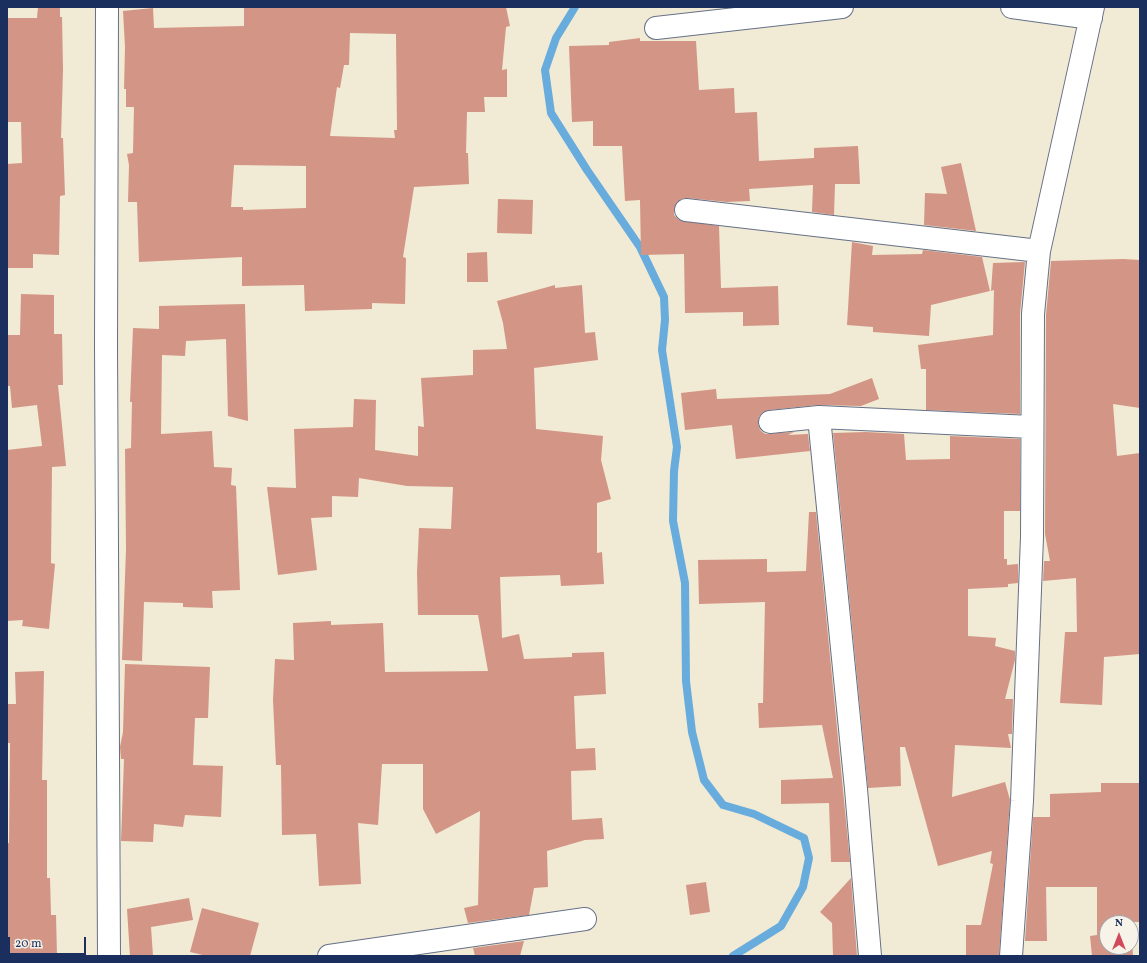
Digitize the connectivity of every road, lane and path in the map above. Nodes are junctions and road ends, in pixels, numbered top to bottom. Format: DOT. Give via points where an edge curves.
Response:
graph roads {
  1 [pos="107,7"];
  2 [pos="842,7"];
  3 [pos="1012,7"];
  4 [pos="787,11"];
  5 [pos="1092,12"];
  6 [pos="656,28"];
  7 [pos="686,210"];
  8 [pos="1039,251"];
  9 [pos="819,417"];
  10 [pos="770,422"];
  11 [pos="1031,427"];
  12 [pos="585,919"];
  13 [pos="109,956"];
  14 [pos="329,956"];
  15 [pos="870,956"];
  16 [pos="1011,956"];
  1 -- 13 [label="street"];
  2 -- 4 [label="street"];
  3 -- 5 [label="street"];
  4 -- 6 [label="street"];
  5 -- 8 [label="street"];
  7 -- 8 [label="street"];
  8 -- 11 [label="street" via="1033,314"];
  9 -- 10 [label="street"];
  9 -- 11 [label="street"];
  9 -- 15 [label="street"];
  11 -- 16 [label="street" via="1032,537 1022,801"];
  12 -- 14 [label="street"];
}
